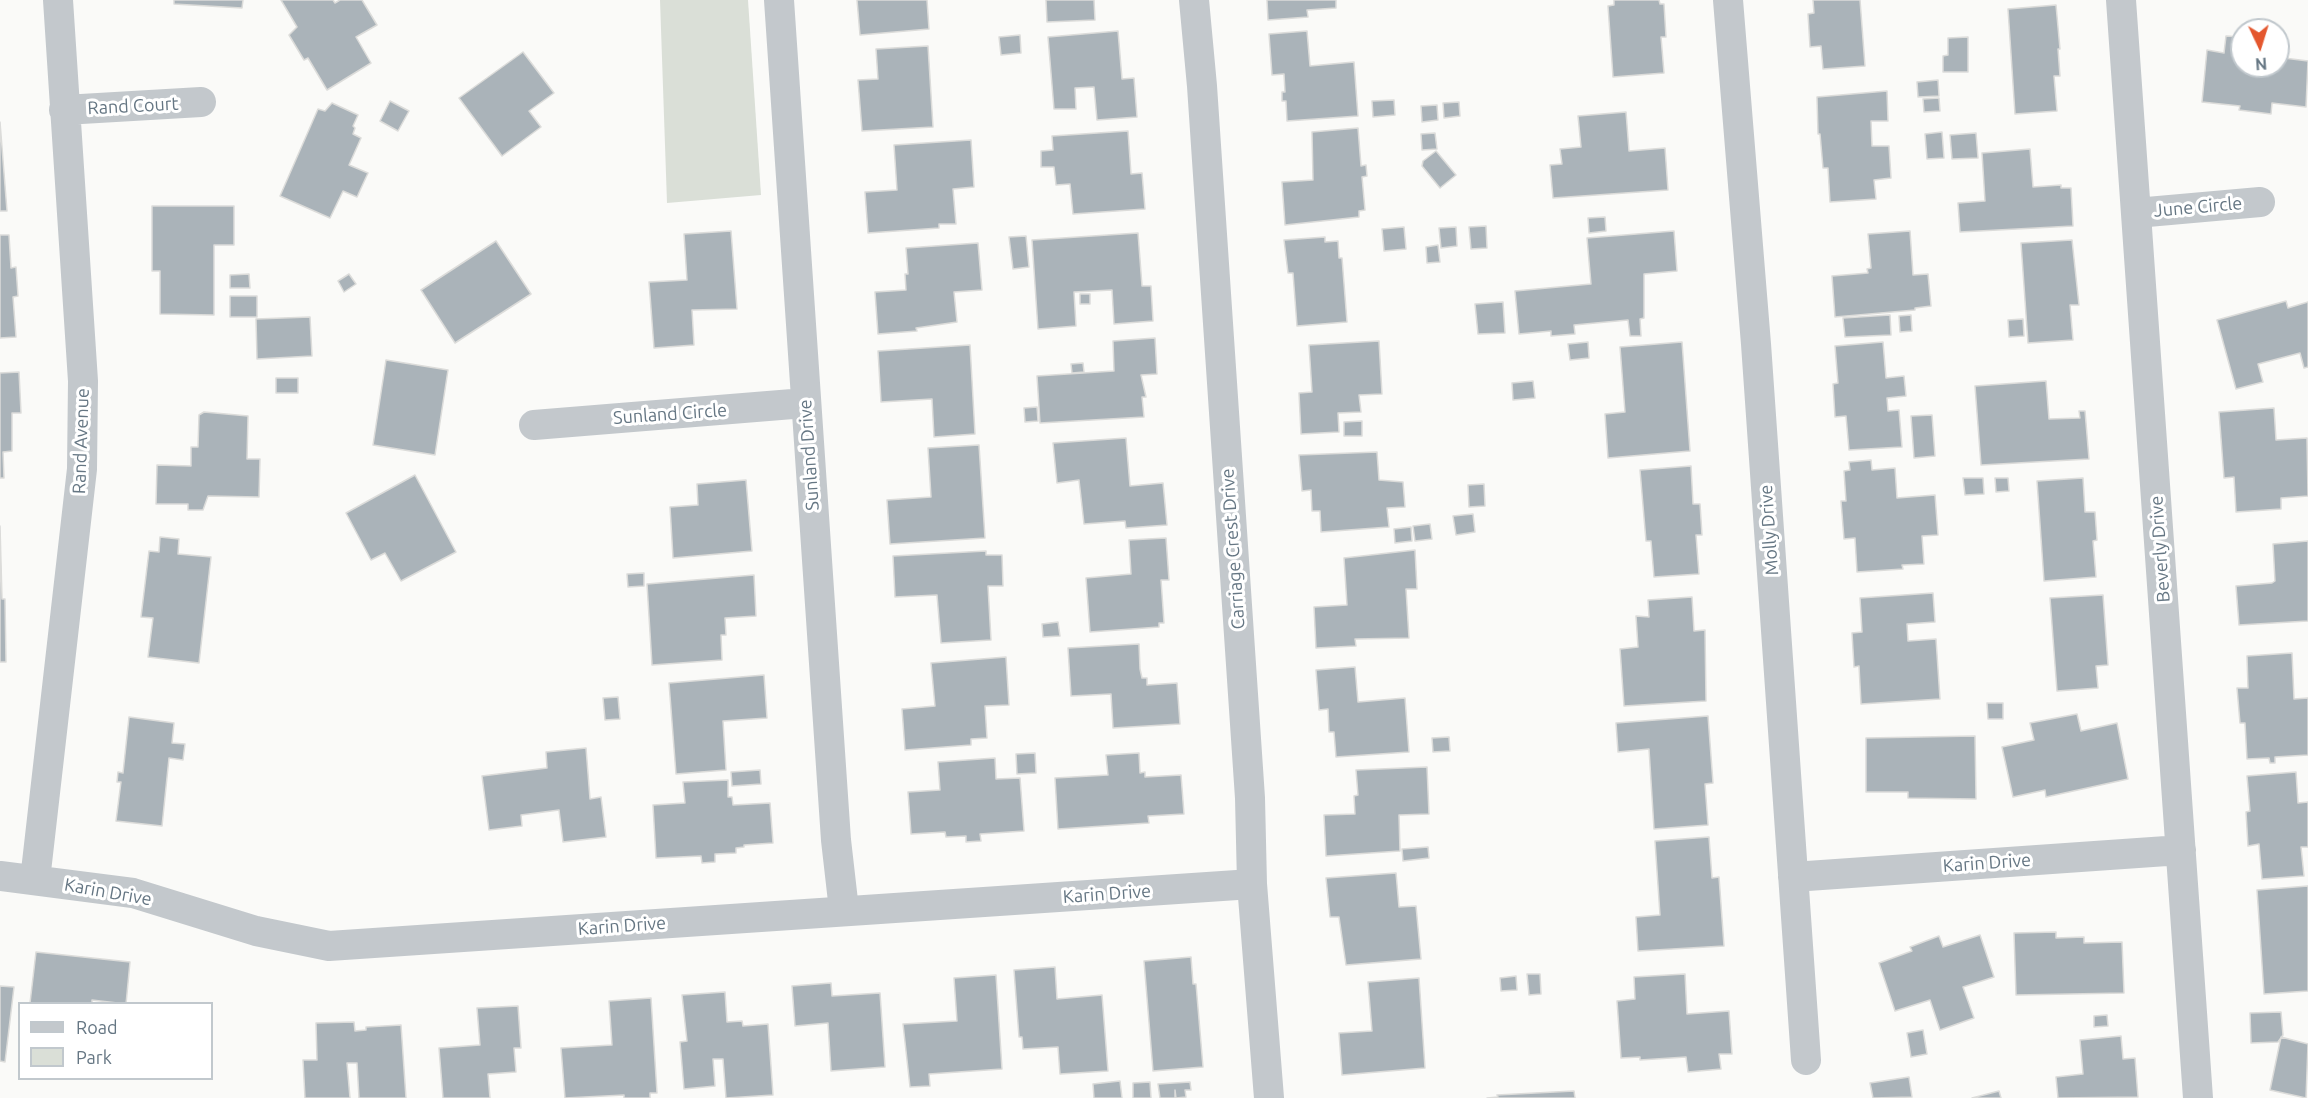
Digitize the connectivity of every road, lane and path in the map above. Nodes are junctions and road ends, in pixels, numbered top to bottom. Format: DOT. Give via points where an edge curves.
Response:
graph roads {
  1 [pos="58,0"];
  2 [pos="779,0"];
  3 [pos="1194,0"];
  4 [pos="1728,0"];
  5 [pos="2121,0"];
  6 [pos="201,102"];
  7 [pos="64,110"];
  8 [pos="2260,202"];
  9 [pos="2136,213"];
  10 [pos="805,403"];
  11 [pos="534,424"];
  12 [pos="2181,850"];
  13 [pos="0,876"];
  14 [pos="1793,877"];
  15 [pos="35,880"];
  16 [pos="1252,884"];
  17 [pos="844,910"];
  18 [pos="1806,1060"];
  19 [pos="1269,1098"];
  20 [pos="2198,1098"];
  1 -- 7 [label="street, Rand Avenue"];
  2 -- 10 [label="street, Sunland Drive"];
  3 -- 16 [label="street, Carriage Crest Drive" via="1250,798"];
  4 -- 14 [label="street, Molly Drive"];
  5 -- 9 [label="street, Beverly Drive"];
  6 -- 7 [label="street, Rand Court"];
  7 -- 15 [label="street, Rand Avenue" via="83,381 82,470"];
  8 -- 9 [label="street, June Circle"];
  9 -- 12 [label="street, Beverly Drive"];
  10 -- 11 [label="street, Sunland Circle"];
  10 -- 17 [label="street, Sunland Drive"];
  12 -- 14 [label="street, Karin Drive"];
  12 -- 20 [label="street, Beverly Drive"];
  13 -- 15 [label="street, Karin Drive"];
  14 -- 18 [label="street, Molly Drive"];
  15 -- 17 [label="street, Karin Drive" via="133,893 256,931 329,946"];
  16 -- 17 [label="street, Karin Drive"];
  16 -- 19 [label="street, Carriage Crest Drive"];
}
